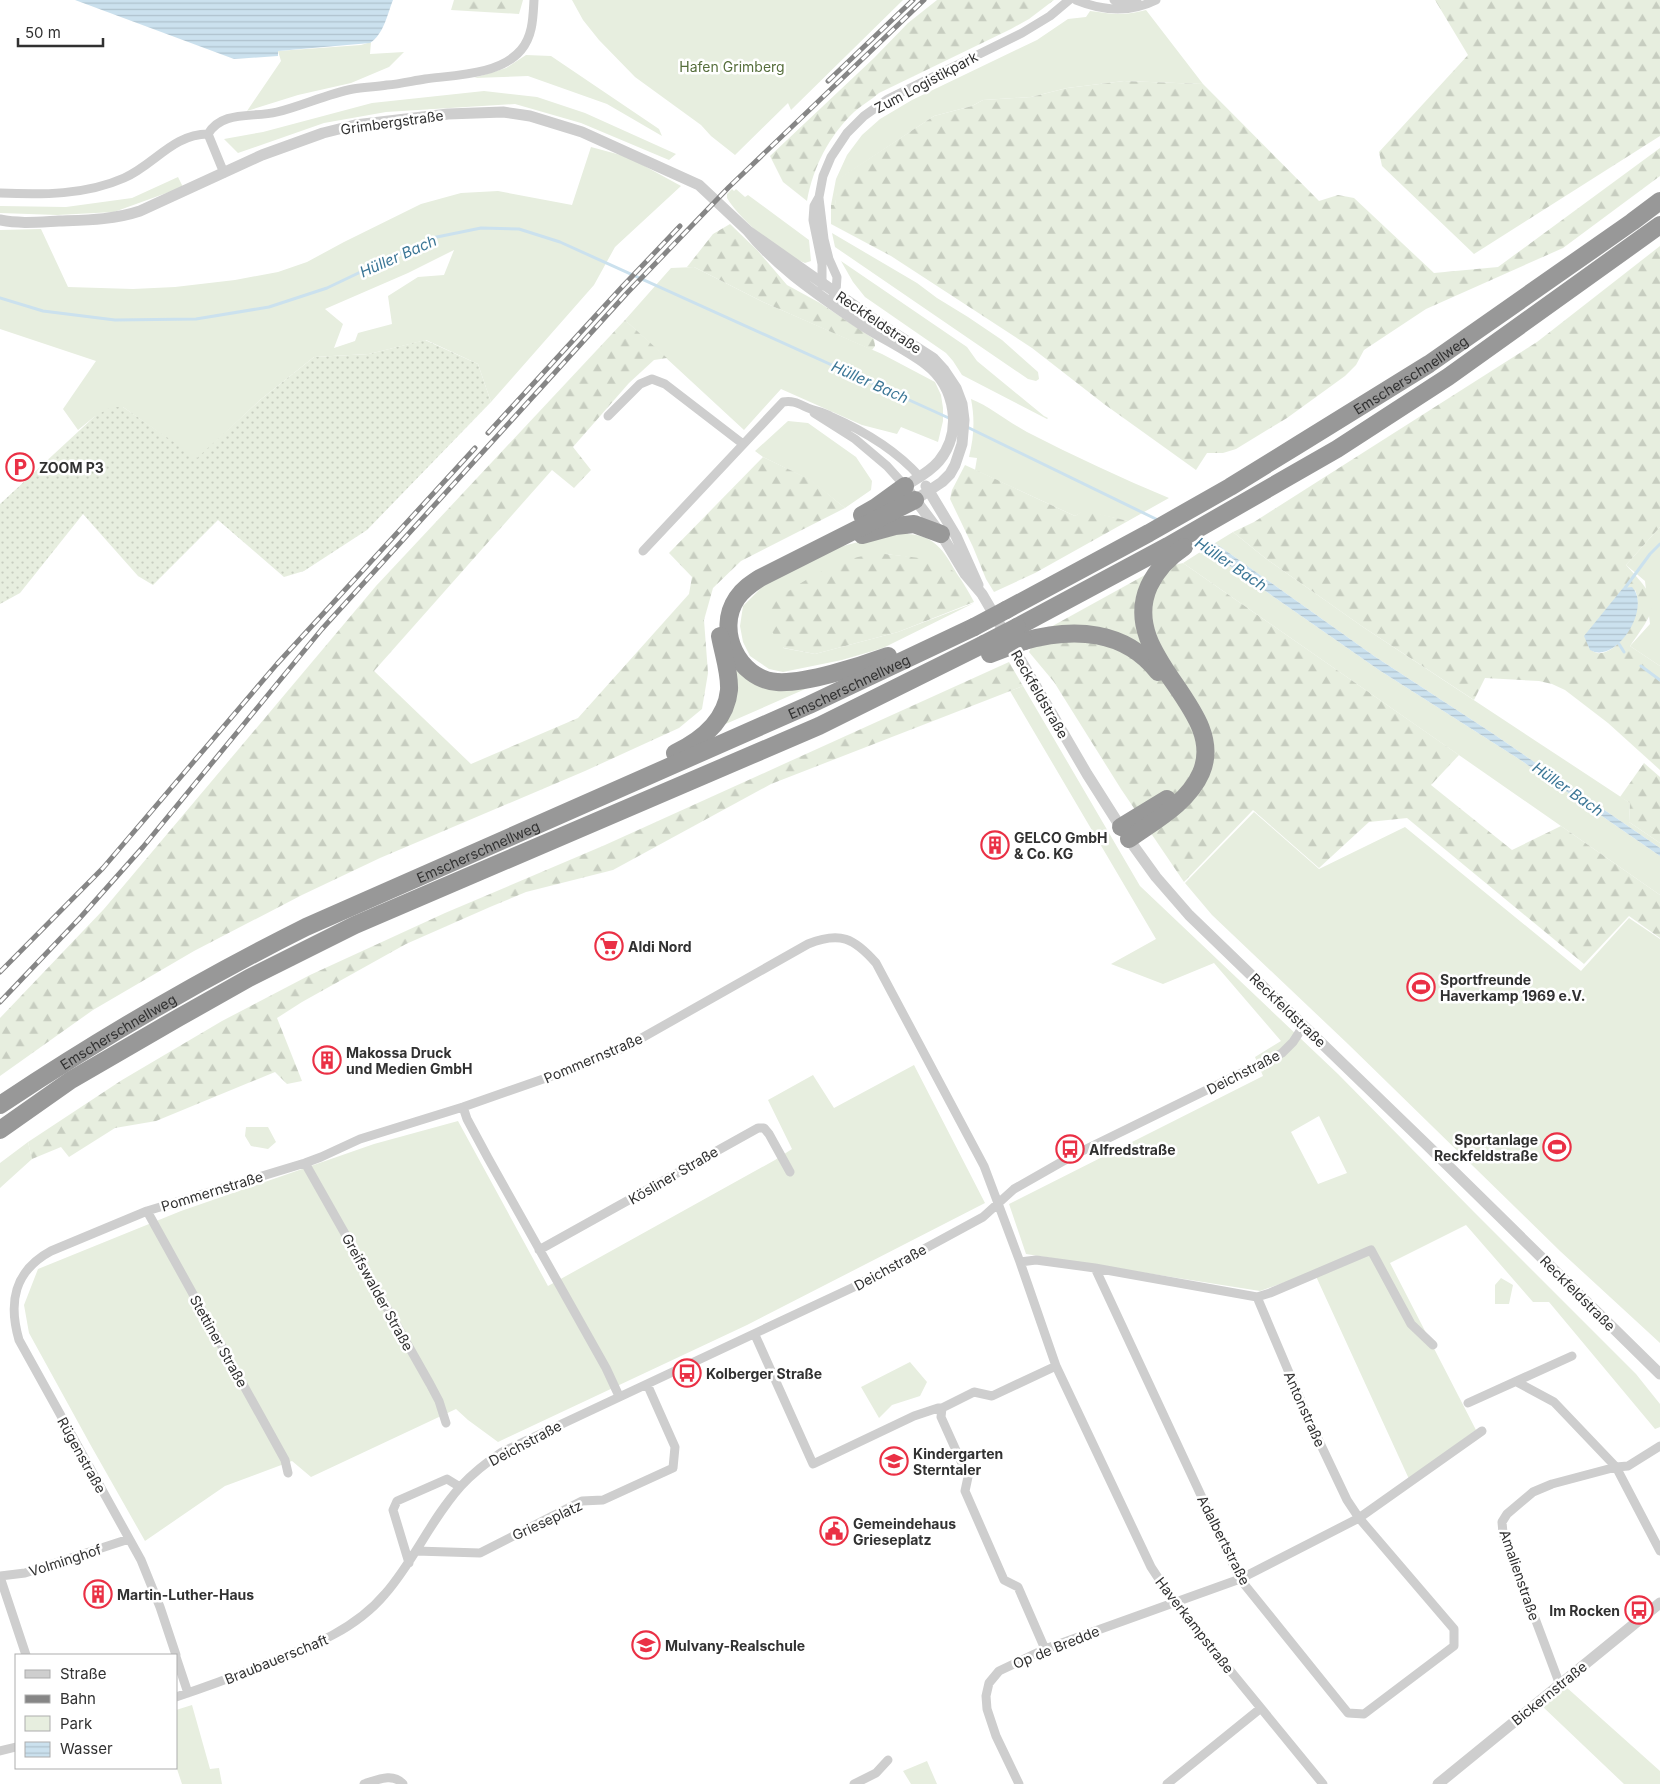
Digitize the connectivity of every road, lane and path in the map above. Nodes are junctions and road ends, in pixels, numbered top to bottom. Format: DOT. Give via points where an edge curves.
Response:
graph roads {
  1 [pos="534,0"];
  2 [pos="1069,0"];
  3 [pos="1076,0"];
  4 [pos="1114,0"];
  5 [pos="1137,0"];
  6 [pos="1156,0"];
  7 [pos="208,134"];
  8 [pos="224,173"];
  9 [pos="0,193"];
  10 [pos="819,197"];
  11 [pos="1660,201"];
  12 [pos="720,204"];
  13 [pos="0,220"];
  14 [pos="1660,225"];
  15 [pos="748,231"];
  16 [pos="822,283"];
  17 [pos="829,296"];
  18 [pos="808,408"];
  19 [pos="608,416"];
  20 [pos="743,444"];
  21 [pos="917,488"];
  22 [pos="941,534"];
  23 [pos="832,541"];
  24 [pos="1173,549"];
  25 [pos="643,551"];
  26 [pos="982,594"];
  27 [pos="974,627"];
  28 [pos="1021,634"];
  29 [pos="567,811"];
  30 [pos="1125,833"];
  31 [pos="1304,1025"];
  32 [pos="0,1105"];
  33 [pos="463,1107"];
  34 [pos="0,1130"];
  35 [pos="305,1163"];
  36 [pos="790,1172"];
  37 [pos="998,1202"];
  38 [pos="147,1211"];
  39 [pos="539,1250"];
  40 [pos="38,1257"];
  41 [pos="1020,1262"];
  42 [pos="1095,1268"];
  43 [pos="1256,1297"];
  44 [pos="755,1335"];
  45 [pos="1433,1345"];
  46 [pos="1572,1356"];
  47 [pos="1056,1366"];
  48 [pos="1660,1374"];
  49 [pos="1517,1382"];
  50 [pos="647,1384"];
  51 [pos="619,1396"];
  52 [pos="1468,1403"];
  53 [pos="942,1408"];
  54 [pos="446,1423"];
  55 [pos="1482,1431"];
  56 [pos="1660,1446"];
  57 [pos="1616,1467"];
  58 [pos="288,1473"];
  59 [pos="460,1487"];
  60 [pos="1360,1518"];
  61 [pos="129,1539"];
  62 [pos="416,1551"];
  63 [pos="1660,1551"];
  64 [pos="409,1563"];
  65 [pos="0,1576"];
  66 [pos="1240,1579"];
  67 [pos="1174,1602"];
  68 [pos="1660,1602"];
  69 [pos="1454,1629"];
  70 [pos="1045,1649"];
  71 [pos="26,1654"];
  72 [pos="175,1654"];
  73 [pos="178,1662"];
  74 [pos="1560,1685"];
  75 [pos="188,1693"];
  76 [pos="178,1696"];
  77 [pos="1261,1708"];
  78 [pos="15,1746"];
  79 [pos="0,1751"];
  80 [pos="888,1760"];
  81 [pos="364,1784"];
  82 [pos="403,1784"];
  83 [pos="854,1784"];
  84 [pos="1019,1784"];
  85 [pos="1167,1784"];
  86 [pos="1322,1784"];
  87 [pos="1438,1784"];
  1 -- 7 [label="street" via="532,29 522,50 499,65 459,76 354,89 276,112 229,117 218,122"];
  2 -- 10 [label="street, Zum Logistikpark" via="1022,33 904,91 864,116 847,133 831,157"];
  3 -- 6 [label="street" via="1107,9 1140,7"];
  4 -- 5 [label="street"];
  7 -- 8 [label="street"];
  7 -- 9 [label="street" via="196,134 178,141 126,177 99,188 34,195"];
  8 -- 12 [label="street, Grimbergstraße" via="291,144 355,125 448,114 503,112 530,116 582,132 699,185"];
  8 -- 13 [label="street, Grimbergstraße" via="140,212 124,216 98,220"];
  10 -- 16 [label="street, Zum Logistikpark" via="814,206 813,220 822,264"];
  10 -- 17 [label="street, Zum Logistikpark" via="824,240 837,277"];
  11 -- 27 [label="highway, Emscherschnellweg, bridge" via="1429,364 1230,487"];
  12 -- 15 [label="street, Reckfeldstraße"];
  14 -- 24 [label="highway, Emscherschnellweg" via="1448,377 1337,449 1218,517 1214,529"];
  15 -- 16 [label="street, Reckfeldstraße"];
  15 -- 17 [label="street, Reckfeldstraße" via="760,246 794,275"];
  16 -- 17 [label="street, Reckfeldstraße"];
  17 -- 21 [label="street, Reckfeldstraße" via="850,317 926,364 943,382 951,399 954,423 951,439"];
  17 -- 21 [label="street, Reckfeldstraße" via="933,358 952,380 962,404 964,420 956,465 942,482"];
  18 -- 20 [label="street, Reckfeldstraße" via="790,400 783,402"];
  18 -- 21 [label="street, Reckfeldstraße" via="855,438"];
  18 -- 21 [label="street, Reckfeldstraße" via="862,432 903,460"];
  19 -- 20 [label="street" via="640,384 652,379 665,384"];
  20 -- 25 [label="street, Reckfeldstraße"];
  21 -- 22 [label="street, Reckfeldstraße"];
  21 -- 23 [label="highway"];
  21 -- 26 [label="street, Reckfeldstraße" via="956,536"];
  21 -- 29 [label="highway" via="876,507 742,582 724,606 720,622 729,690 715,723 704,737 688,747 589,791"];
  22 -- 23 [label="highway" via="914,524"];
  22 -- 26 [label="street, Reckfeldstraße" via="965,574"];
  23 -- 27 [label="highway" via="760,578 736,599 728,626 730,638 736,657 758,676 776,682 803,680 868,664 941,635"];
  24 -- 28 [label="highway, Emscherschnellweg"];
  24 -- 30 [label="highway" via="1145,594 1143,622 1158,658 1197,719 1206,744 1205,757 1202,772 1183,798 1168,811"];
  26 -- 30 [label="street, Reckfeldstraße"];
  27 -- 29 [label="highway, Emscherschnellweg" via="809,705"];
  28 -- 30 [label="highway" via="1096,635 1115,639 1132,648 1158,672 1190,724 1198,754 1189,779"];
  28 -- 34 [label="highway, Emscherschnellweg, bridge" via="900,686 818,726 355,925 249,978 145,1037 71,1080"];
  29 -- 32 [label="highway, Emscherschnellweg" via="306,927 238,961 169,999"];
  30 -- 31 [label="street, Reckfeldstraße" via="1156,878 1190,915"];
  31 -- 37 [label="street, Deichstraße" via="1282,1053 1085,1149 1014,1189"];
  31 -- 48 [label="street, Reckfeldstraße"];
  33 -- 35 [label="street, Pommernstraße" via="360,1139"];
  33 -- 37 [label="street, Pommernstraße" via="582,1066 628,1046 819,939 850,939 876,963 984,1166"];
  33 -- 39 [label="street"];
  35 -- 38 [label="street, Pommernstraße"];
  35 -- 54 [label="street, Greifswalder Straße" via="430,1384"];
  36 -- 39 [label="street, Kösliner Straße" via="769,1134 764,1128 758,1128"];
  37 -- 41 [label="street, Haverkampstraße"];
  37 -- 44 [label="street, Deichstraße" via="983,1217 871,1278"];
  38 -- 40 [label="street, Pommernstraße"];
  38 -- 58 [label="street, Stettiner Straße" via="285,1460"];
  39 -- 51 [label="street"];
  40 -- 61 [label="street, Rügenstraße" via="28,1268 14,1295 15,1325 20,1340"];
  41 -- 42 [label="street" via="1036,1260"];
  41 -- 47 [label="street, Haverkampstraße"];
  42 -- 43 [label="street"];
  42 -- 66 [label="street, Adalbertstraße"];
  43 -- 45 [label="street" via="1371,1250 1411,1324"];
  43 -- 60 [label="street, Antonstraße" via="1310,1422 1347,1500"];
  44 -- 50 [label="street, Deichstraße"];
  44 -- 53 [label="street" via="813,1464 914,1416"];
  46 -- 49 [label="street"];
  47 -- 53 [label="street" via="992,1396 974,1392"];
  47 -- 67 [label="street, Haverkampstraße" via="1151,1567"];
  49 -- 52 [label="street"];
  49 -- 57 [label="street" via="1554,1402"];
  50 -- 51 [label="street, Deichstraße"];
  50 -- 62 [label="street, Grieseplatz" via="676,1447 674,1468 603,1500 582,1501 480,1553"];
  51 -- 59 [label="street, Deichstraße" via="502,1452 486,1462"];
  53 -- 70 [label="street" via="941,1417 968,1477 964,1491 1004,1580 1018,1587"];
  55 -- 60 [label="street"];
  56 -- 57 [label="street, Amalienstraße" via="1628,1466"];
  57 -- 63 [label="street"];
  57 -- 74 [label="street, Amalienstraße" via="1533,1492 1502,1522 1503,1533"];
  59 -- 62 [label="street, Deichstraße"];
  59 -- 64 [label="street" via="447,1479 397,1501 393,1510"];
  60 -- 66 [label="street"];
  60 -- 69 [label="street, Antonstraße"];
  61 -- 65 [label="street, Volminghof" via="25,1573"];
  61 -- 72 [label="street, Rügenstraße" via="151,1583"];
  62 -- 64 [label="street, Deichstraße"];
  64 -- 75 [label="street, Braubauerschaft" via="366,1614 336,1634"];
  65 -- 71 [label="street, Volminghof"];
  66 -- 67 [label="street"];
  66 -- 69 [label="street, Adalbertstraße" via="1348,1713 1364,1714 1454,1646"];
  67 -- 70 [label="street, Op de Bredde"];
  67 -- 77 [label="street, Haverkampstraße"];
  68 -- 74 [label="street, Bickernstraße"];
  70 -- 84 [label="street, Op de Bredde" via="999,1671 989,1683 986,1696 996,1736"];
  73 -- 75 [label="street, Rügenstraße"];
  74 -- 87 [label="street, Bickernstraße"];
  75 -- 76 [label="street, Braubauerschaft"];
  77 -- 85 [label="street"];
  77 -- 86 [label="street, Haverkampstraße"];
  78 -- 79 [label="street"];
  80 -- 83 [label="street" via="876,1773"];
  81 -- 82 [label="street" via="390,1777 399,1778"];
}
